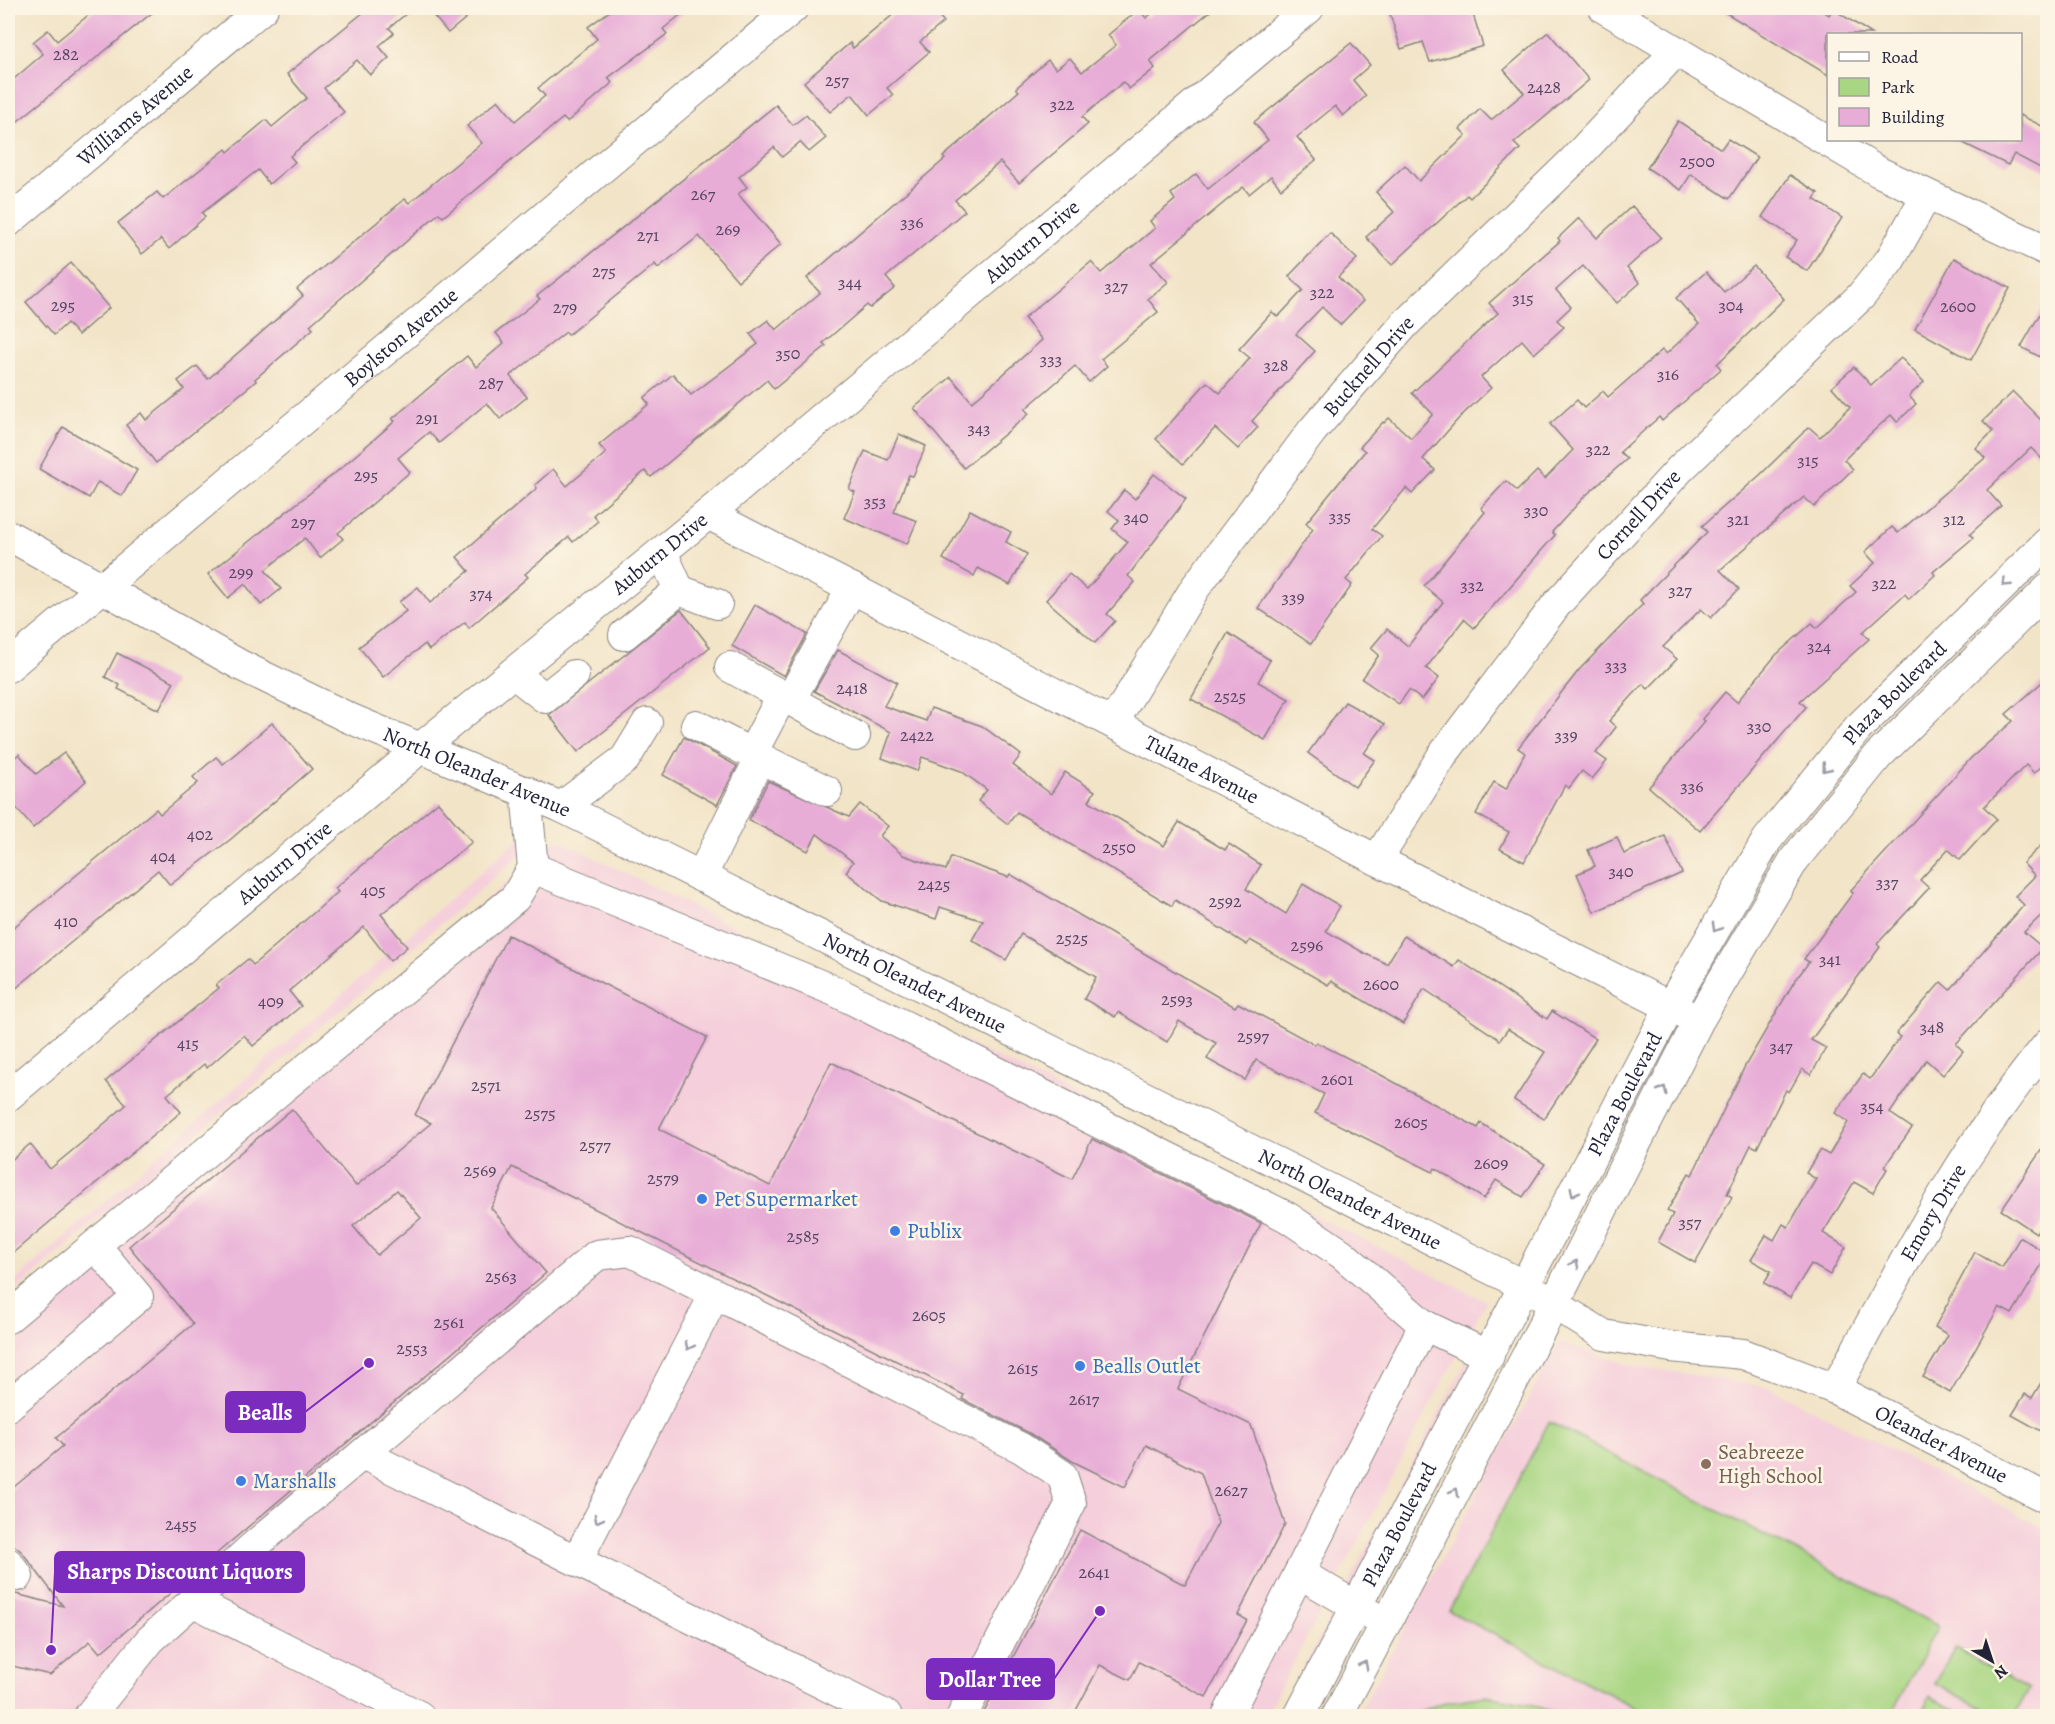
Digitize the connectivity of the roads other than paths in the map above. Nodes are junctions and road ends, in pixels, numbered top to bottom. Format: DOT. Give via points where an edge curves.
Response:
graph roads {
  1 [pos="263,8"];
  2 [pos="793,8"];
  3 [pos="1309,8"];
  4 [pos="1604,8"];
  5 [pos="1676,51"];
  6 [pos="1926,196"];
  7 [pos="8,222"];
  8 [pos="2048,251"];
  9 [pos="708,514"];
  10 [pos="8,535"];
  11 [pos="2048,542"];
  12 [pos="662,552"];
  13 [pos="103,587"];
  14 [pos="852,588"];
  15 [pos="2048,589"];
  16 [pos="679,590"];
  17 [pos="717,604"];
  18 [pos="624,635"];
  19 [pos="8,667"];
  20 [pos="729,667"];
  21 [pos="513,673"];
  22 [pos="573,675"];
  23 [pos="786,698"];
  24 [pos="647,723"];
  25 [pos="1113,723"];
  26 [pos="696,725"];
  27 [pos="855,736"];
  28 [pos="419,749"];
  29 [pos="756,755"];
  30 [pos="526,791"];
  31 [pos="827,791"];
  32 [pos="561,807"];
  33 [pos="1377,860"];
  34 [pos="533,868"];
  35 [pos="701,877"];
  36 [pos="1670,1007"];
  37 [pos="1699,1020"];
  38 [pos="2048,1044"];
  39 [pos="8,1096"];
  40 [pos="95,1245"];
  41 [pos="1526,1286"];
  42 [pos="716,1294"];
  43 [pos="1553,1306"];
  44 [pos="8,1318"];
  45 [pos="1424,1325"];
  46 [pos="1489,1356"];
  47 [pos="1835,1389"];
  48 [pos="8,1406"];
  49 [pos="363,1454"];
  50 [pos="2048,1499"];
  51 [pos="577,1560"];
  52 [pos="8,1563"];
  53 [pos="8,1571"];
  54 [pos="1299,1573"];
  55 [pos="192,1601"];
  56 [pos="1357,1607"];
  57 [pos="1386,1622"];
  58 [pos="89,1716"];
  59 [pos="419,1716"];
  60 [pos="887,1716"];
  61 [pos="962,1716"];
  62 [pos="1227,1716"];
  63 [pos="1299,1716"];
  64 [pos="1337,1716"];
  1 -- 7 [label="street, Williams Avenue"];
  2 -- 13 [label="street, Boylston Avenue"];
  3 -- 9 [label="street, Auburn Drive"];
  4 -- 5 [label="street"];
  5 -- 6 [label="street" via="1822,140"];
  5 -- 25 [label="street, Bucknell Drive" via="1572,162 1405,324 1312,431 1195,588"];
  6 -- 8 [label="street"];
  6 -- 33 [label="street, Cornell Drive" via="1890,260 1861,296 1680,469 1556,605 1444,753"];
  9 -- 12 [label="street, Auburn Drive"];
  9 -- 14 [label="street, Tulane Avenue"];
  10 -- 13 [label="street, North Oleander Avenue"];
  11 -- 36 [label="street, Plaza Boulevard, one-way" via="1844,745 1767,840"];
  12 -- 16 [label="street"];
  12 -- 21 [label="street, Auburn Drive"];
  13 -- 19 [label="street, Boylston Avenue"];
  13 -- 28 [label="street, North Oleander Avenue" via="242,666"];
  14 -- 23 [label="street"];
  14 -- 25 [label="street, Tulane Avenue"];
  15 -- 37 [label="street, Plaza Boulevard" via="1878,756 1794,860"];
  16 -- 17 [label="street"];
  16 -- 18 [label="street"];
  20 -- 23 [label="street"];
  21 -- 22 [label="street" via="545,698"];
  21 -- 28 [label="street, Auburn Drive"];
  23 -- 27 [label="street"];
  23 -- 29 [label="street"];
  24 -- 32 [label="street" via="625,759"];
  25 -- 33 [label="street, Tulane Avenue"];
  26 -- 29 [label="street"];
  28 -- 30 [label="street, North Oleander Avenue"];
  28 -- 39 [label="street, Auburn Drive"];
  29 -- 31 [label="street"];
  29 -- 35 [label="street"];
  30 -- 32 [label="street, North Oleander Avenue"];
  30 -- 34 [label="street"];
  32 -- 35 [label="street, North Oleander Avenue"];
  33 -- 36 [label="street, Tulane Avenue"];
  34 -- 40 [label="street" via="516,898"];
  34 -- 45 [label="street" via="835,991 1287,1217 1342,1254"];
  35 -- 41 [label="street, North Oleander Avenue"];
  36 -- 37 [label="street, Tulane Avenue"];
  36 -- 41 [label="street, Plaza Boulevard, one-way"];
  43 -- 37 [label="street, Plaza Boulevard, one-way"];
  38 -- 47 [label="street, Emory Drive" via="2007,1094 1935,1206"];
  40 -- 44 [label="street"];
  40 -- 48 [label="street" via="138,1297"];
  41 -- 43 [label="street, North Oleander Avenue"];
  41 -- 46 [label="street, Plaza Boulevard"];
  42 -- 49 [label="street" via="630,1251 597,1255"];
  42 -- 51 [label="street, one-way"];
  42 -- 61 [label="street" via="1021,1448 1062,1475 1071,1503"];
  43 -- 47 [label="street, North Oleander Avenue" via="1604,1335 1743,1354"];
  57 -- 43 [label="street, Plaza Boulevard, one-way"];
  45 -- 46 [label="street"];
  45 -- 54 [label="street"];
  46 -- 56 [label="street, Plaza Boulevard"];
  47 -- 50 [label="street, Oleander Avenue"];
  49 -- 51 [label="street"];
  49 -- 55 [label="street"];
  51 -- 60 [label="street"];
  52 -- 53 [label="street" via="18,1576"];
  54 -- 56 [label="street"];
  54 -- 62 [label="street"];
  55 -- 58 [label="street" via="150,1640"];
  55 -- 59 [label="street"];
  56 -- 57 [label="street"];
  56 -- 63 [label="street, Plaza Boulevard"];
  64 -- 57 [label="street, Plaza Boulevard, one-way"];
}
